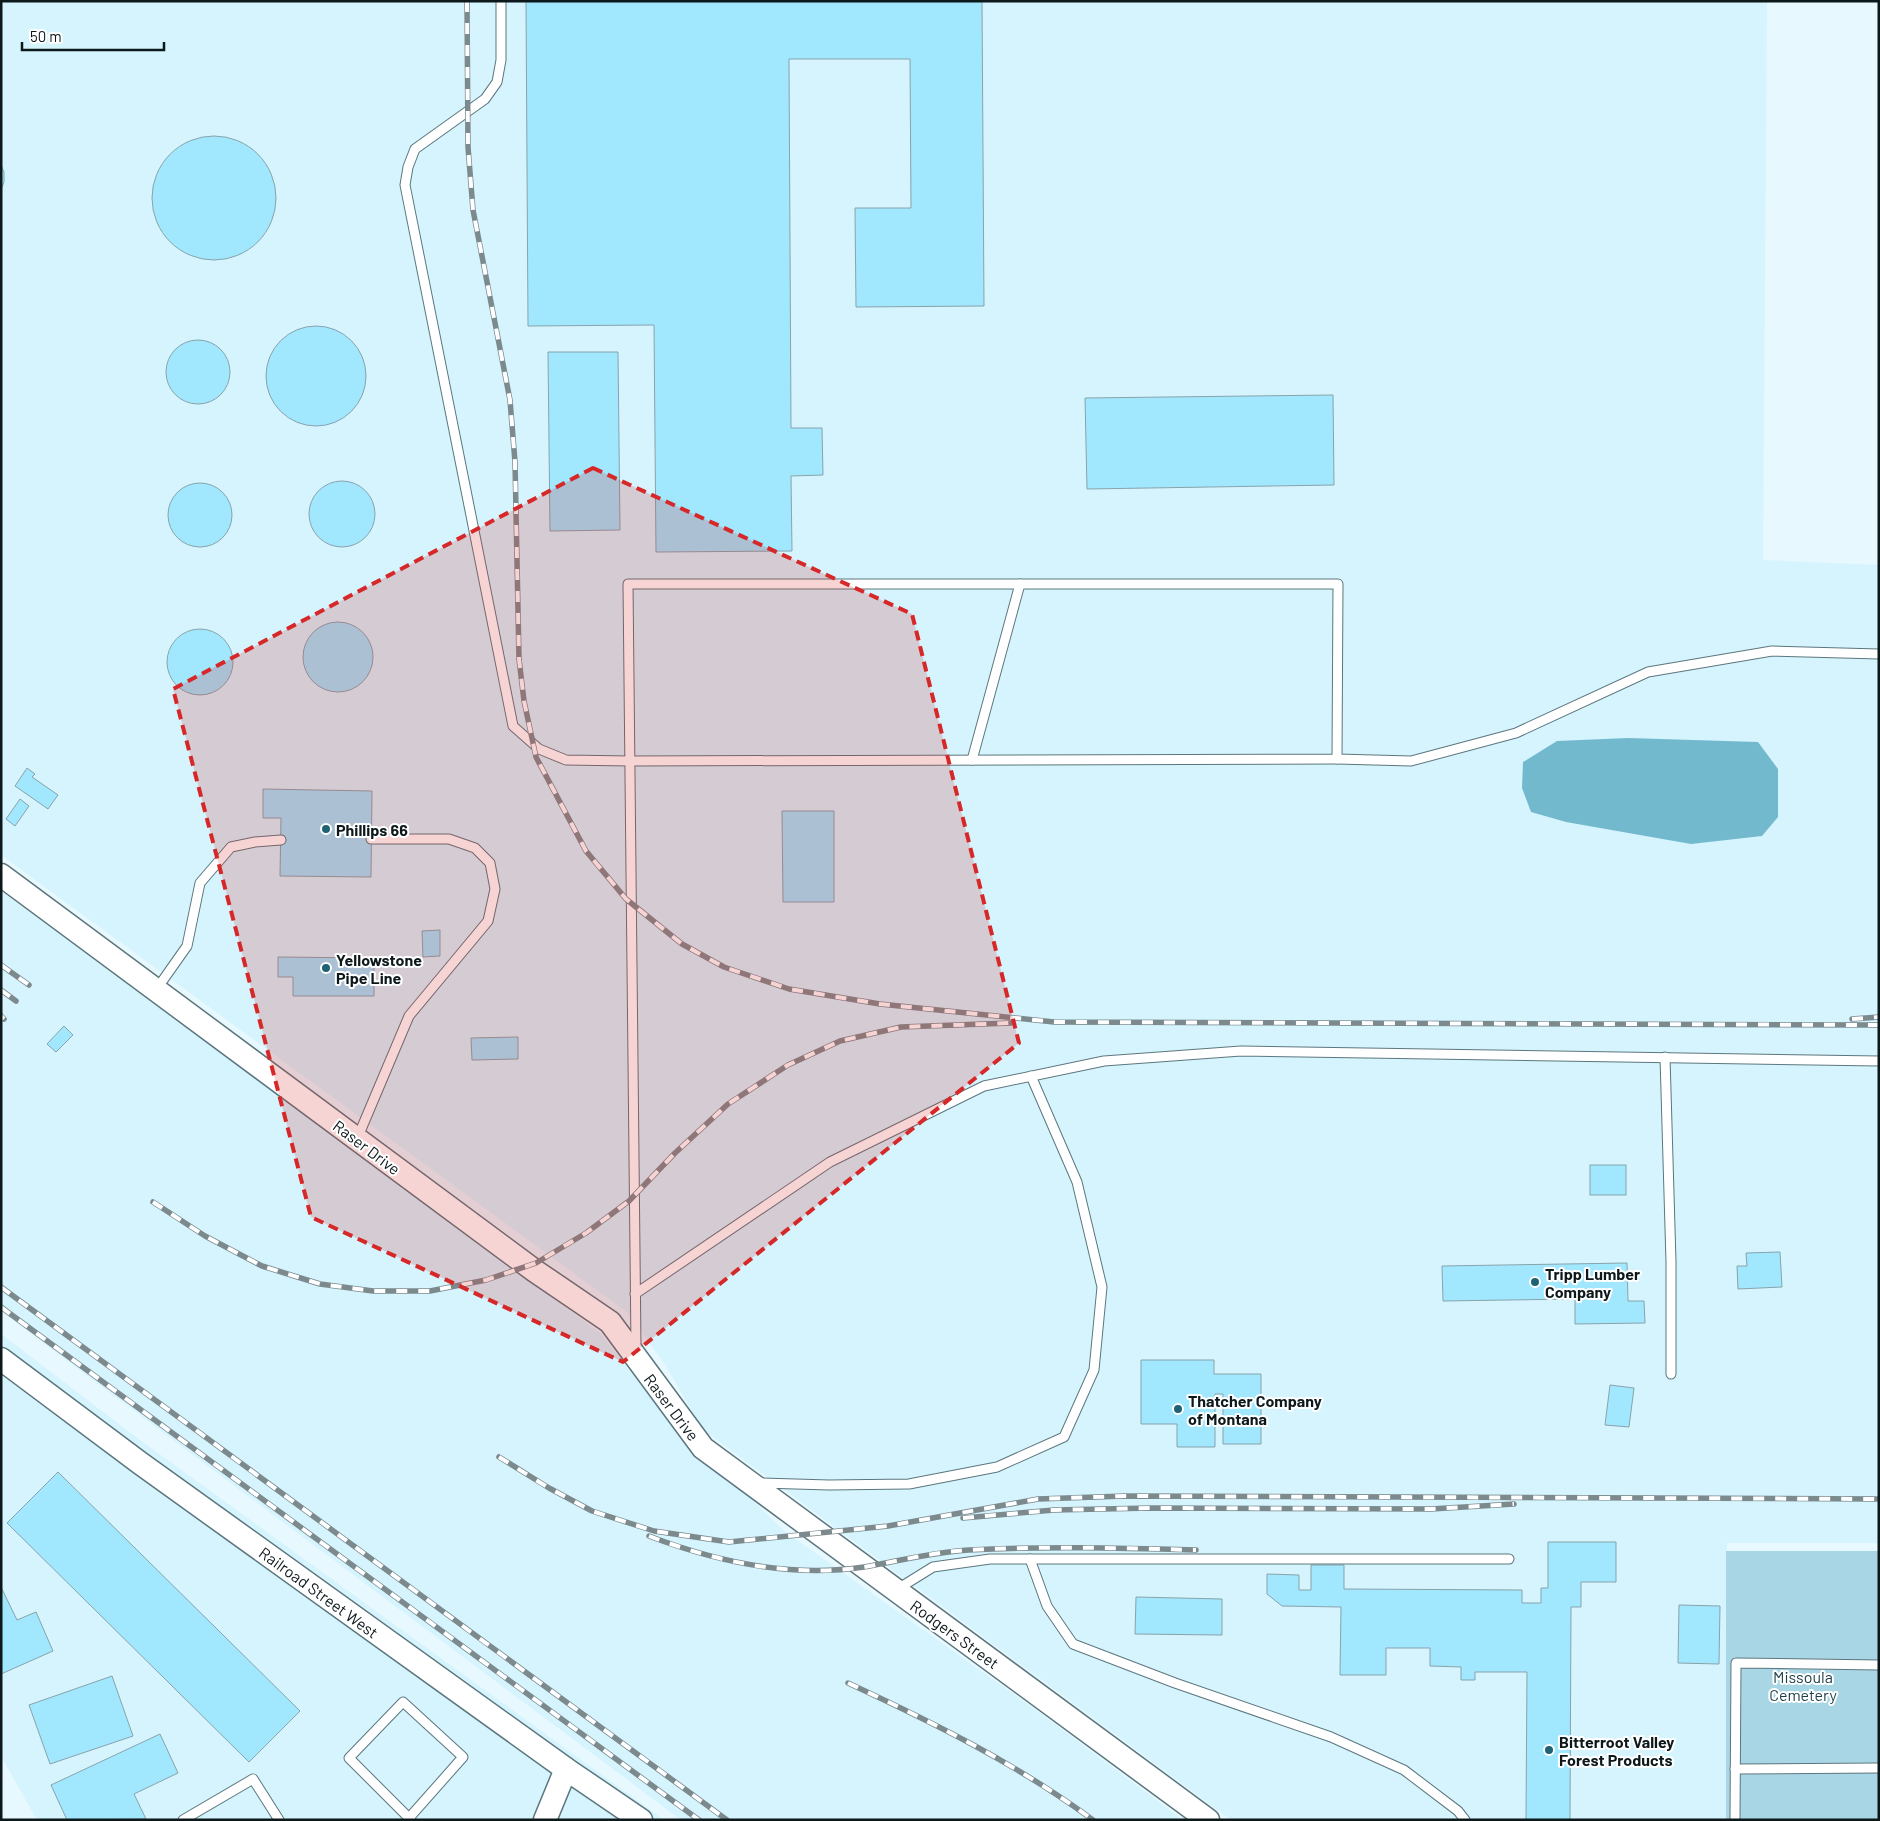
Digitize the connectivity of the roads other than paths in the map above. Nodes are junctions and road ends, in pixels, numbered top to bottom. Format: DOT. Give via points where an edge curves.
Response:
graph roads {
  1 [pos="501,1"];
  2 [pos="1020,584"];
  3 [pos="1879,654"];
  4 [pos="1337,759"];
  5 [pos="972,760"];
  6 [pos="630,761"];
  7 [pos="372,839"];
  8 [pos="281,840"];
  9 [pos="1,874"];
  10 [pos="156,990"];
  11 [pos="1665,1057"];
  12 [pos="1879,1061"];
  13 [pos="1031,1076"];
  14 [pos="357,1139"];
  15 [pos="635,1294"];
  16 [pos="636,1358"];
  17 [pos="1,1359"];
  18 [pos="1672,1374"];
  19 [pos="703,1448"];
  20 [pos="750,1483"];
  21 [pos="1030,1559"];
  22 [pos="1509,1559"];
  23 [pos="896,1590"];
  24 [pos="1879,1666"];
  25 [pos="566,1768"];
  26 [pos="1879,1768"];
  27 [pos="1735,1769"];
  28 [pos="410,1819"];
  29 [pos="183,1820"];
  30 [pos="279,1820"];
  31 [pos="545,1820"];
  32 [pos="641,1820"];
  33 [pos="1208,1820"];
  34 [pos="1465,1820"];
  35 [pos="1735,1820"];
  1 -- 6 [label="lane" via="501,60 496,82 485,99 416,149 405,185 512,726 538,749 566,760"];
  2 -- 4 [label="lane" via="1338,584"];
  2 -- 5 [label="lane"];
  2 -- 6 [label="lane" via="628,584"];
  3 -- 4 [label="lane" via="1772,651 1648,672 1516,733 1411,762"];
  4 -- 5 [label="lane"];
  5 -- 6 [label="lane"];
  6 -- 15 [label="lane"];
  7 -- 14 [label="lane" via="450,839 476,848 490,863 494,889 488,921 409,1016"];
  8 -- 10 [label="lane" via="231,848 200,883 187,946"];
  9 -- 10 [label="street, Raser Drive"];
  10 -- 14 [label="street, Raser Drive"];
  11 -- 12 [label="lane"];
  11 -- 13 [label="lane" via="1241,1051 1104,1061"];
  11 -- 18 [label="lane"];
  13 -- 15 [label="lane" via="984,1086 830,1162"];
  13 -- 20 [label="lane" via="1077,1182 1102,1287 1094,1370 1064,1437 997,1467 909,1484"];
  14 -- 16 [label="street, Raser Drive" via="535,1271 610,1322"];
  15 -- 16 [label="lane"];
  16 -- 19 [label="street, Raser Drive"];
  17 -- 25 [label="street, Railroad Street West" via="140,1463"];
  19 -- 20 [label="street, Rodgers Street"];
  20 -- 23 [label="street, Rodgers Street"];
  21 -- 22 [label="lane"];
  21 -- 23 [label="lane" via="990,1559 933,1567"];
  21 -- 34 [label="lane" via="1047,1606 1073,1644 1339,1741 1404,1770 1458,1811"];
  23 -- 33 [label="street, Rodgers Street"];
  24 -- 27 [label="lane" via="1736,1663"];
  25 -- 31 [label="street"];
  25 -- 32 [label="street, Railroad Street West"];
  26 -- 27 [label="lane"];
  27 -- 35 [label="lane"];
  28 -- 28 [label="lane" via="349,1758 403,1702 463,1757"];
  29 -- 30 [label="lane" via="253,1779"];
}
